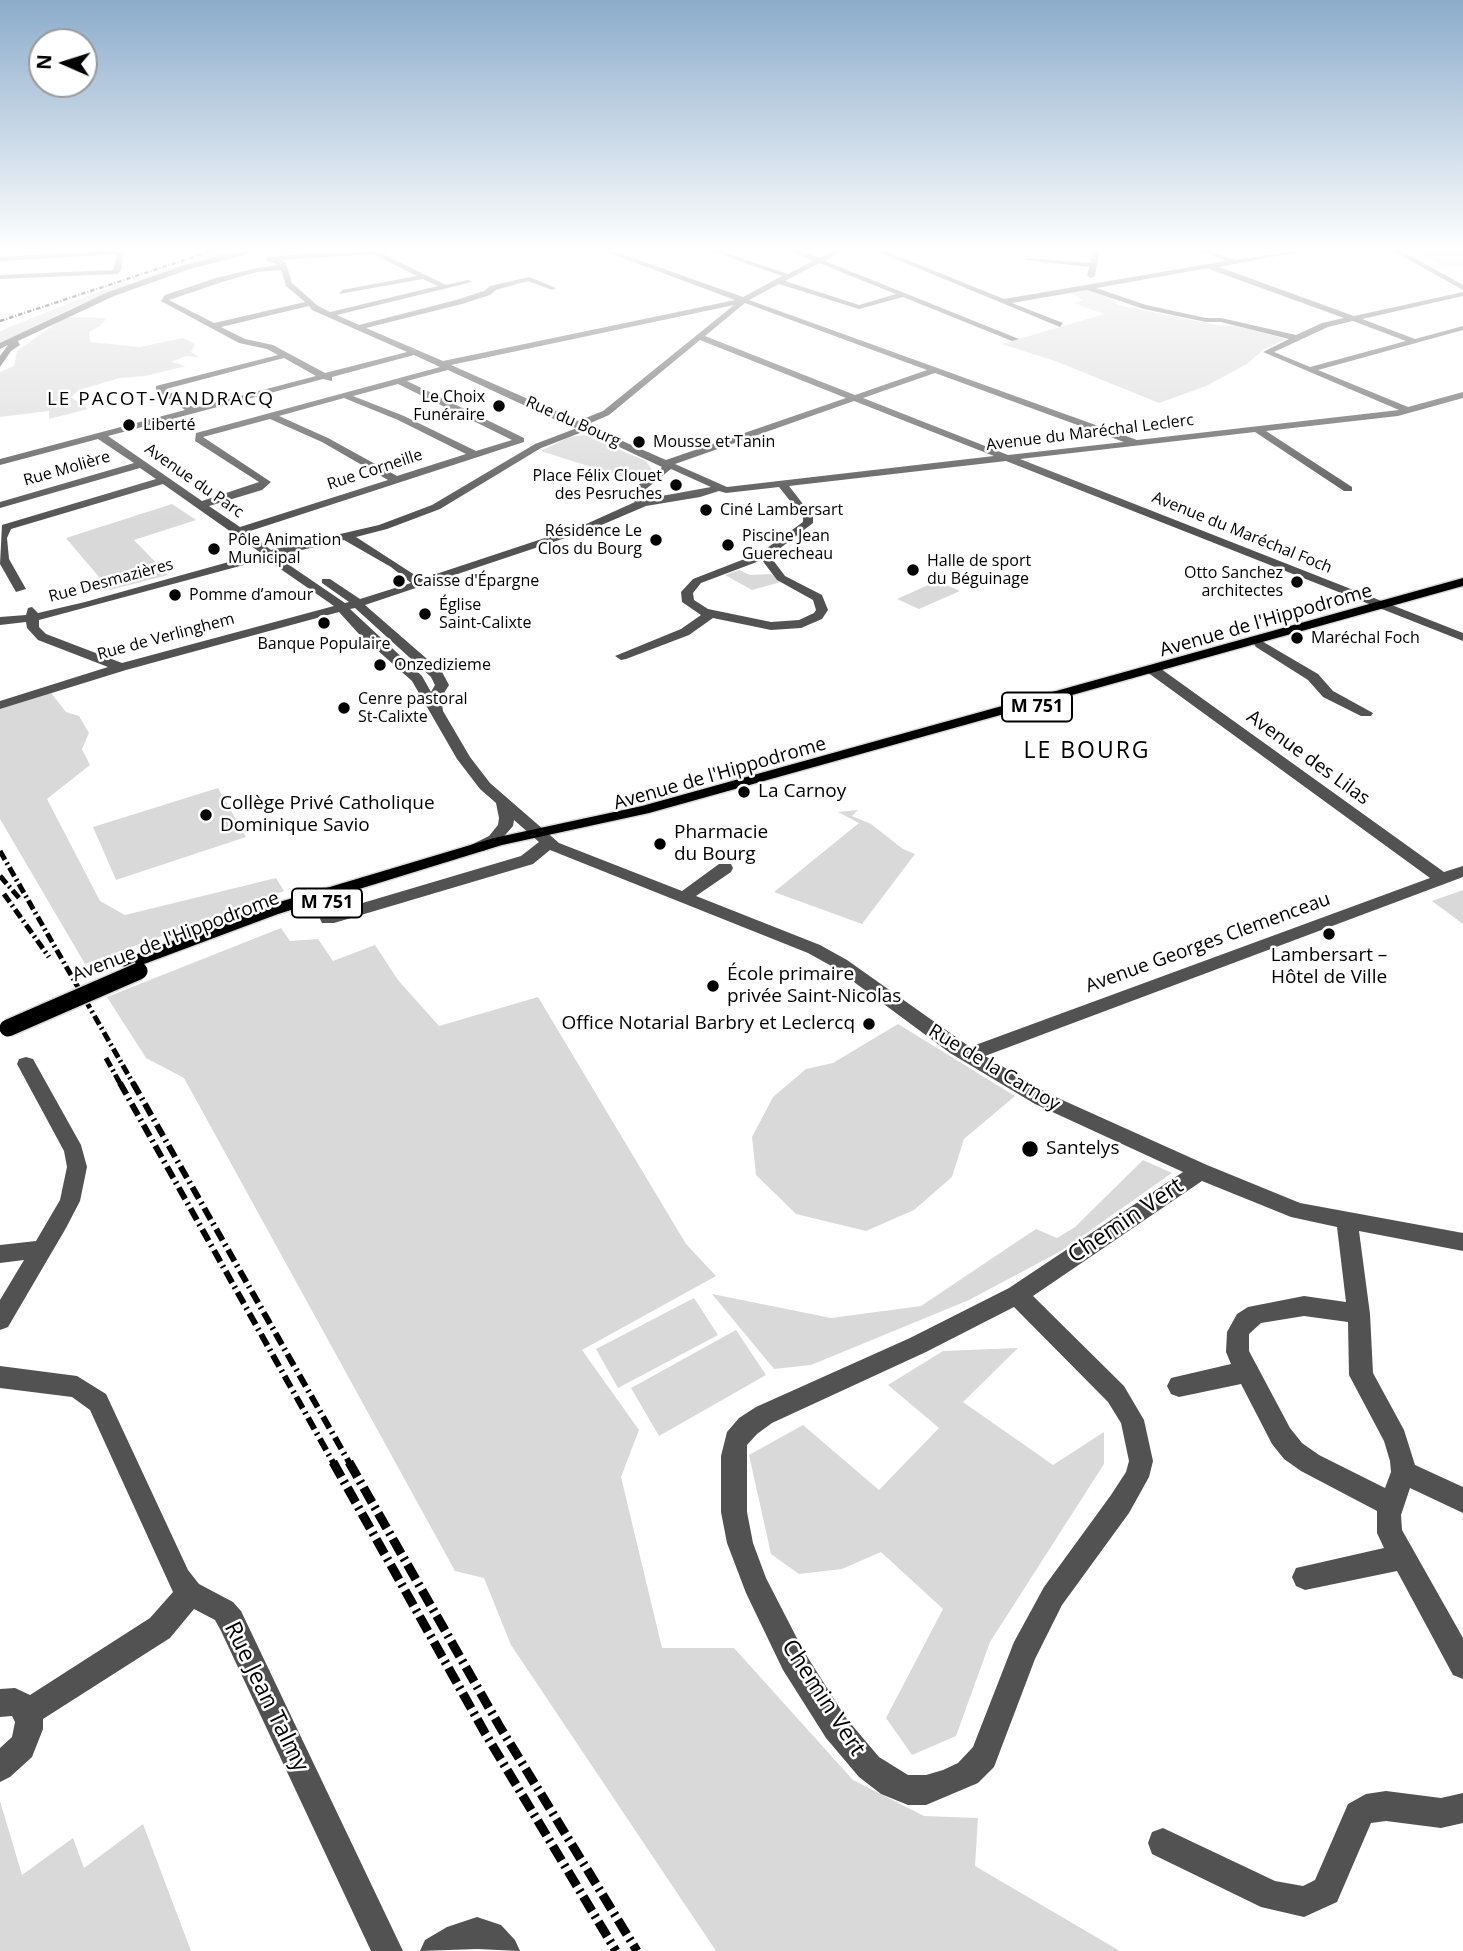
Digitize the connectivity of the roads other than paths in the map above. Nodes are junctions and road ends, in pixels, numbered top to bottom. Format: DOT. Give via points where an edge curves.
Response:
graph roads {
  1 [pos="23,339"];
  2 [pos="238,339"];
  3 [pos="386,339"];
  4 [pos="565,339"];
  5 [pos="696,339"];
  6 [pos="704,339"];
  7 [pos="848,339"];
  8 [pos="1294,339"];
  9 [pos="1408,339"];
  10 [pos="1421,339"];
  11 [pos="1414,341"];
  12 [pos="415,352"];
  13 [pos="1,355"];
  14 [pos="286,355"];
  15 [pos="445,365"];
  16 [pos="934,370"];
  17 [pos="1309,370"];
  18 [pos="323,376"];
  19 [pos="398,380"];
  20 [pos="357,391"];
  21 [pos="343,394"];
  22 [pos="1463,395"];
  23 [pos="855,397"];
  24 [pos="234,400"];
  25 [pos="245,405"];
  26 [pos="255,410"];
  27 [pos="192,411"];
  28 [pos="284,411"];
  29 [pos="1410,411"];
  30 [pos="267,415"];
  31 [pos="401,418"];
  32 [pos="582,426"];
  33 [pos="1258,430"];
  34 [pos="99,436"];
  35 [pos="325,440"];
  36 [pos="1137,443"];
  37 [pos="475,455"];
  38 [pos="1009,458"];
  39 [pos="0,462"];
  40 [pos="142,464"];
  41 [pos="666,465"];
  42 [pos="164,480"];
  43 [pos="396,480"];
  44 [pos="783,485"];
  45 [pos="718,488"];
  46 [pos="1348,489"];
  47 [pos="643,503"];
  48 [pos="0,505"];
  49 [pos="200,505"];
  50 [pos="238,531"];
  51 [pos="348,537"];
  52 [pos="270,555"];
  53 [pos="764,555"];
  54 [pos="741,566"];
  55 [pos="764,571"];
  56 [pos="1463,582"];
  57 [pos="420,584"];
  58 [pos="1463,588"];
  59 [pos="20,589"];
  60 [pos="356,604"];
  61 [pos="1385,607"];
  62 [pos="342,608"];
  63 [pos="710,614"];
  64 [pos="32,615"];
  65 [pos="4,618"];
  66 [pos="1463,638"];
  67 [pos="1260,644"];
  68 [pos="621,656"];
  69 [pos="121,667"];
  70 [pos="1155,671"];
  71 [pos="0,705"];
  72 [pos="436,711"];
  73 [pos="1366,713"];
  74 [pos="503,804"];
  75 [pos="542,837"];
  76 [pos="475,849"];
  77 [pos="1463,871"];
  78 [pos="719,872"];
  79 [pos="1442,879"];
  80 [pos="683,898"];
  81 [pos="328,919"];
  82 [pos="134,967"];
  83 [pos="3,1026"];
  84 [pos="969,1055"];
  85 [pos="26,1065"];
  86 [pos="1200,1171"];
  87 [pos="1347,1222"];
  88 [pos="1463,1242"];
  89 [pos="44,1249"];
  90 [pos="0,1254"];
  91 [pos="1017,1295"];
  92 [pos="1359,1314"];
  93 [pos="0,1320"];
  94 [pos="1247,1373"];
  95 [pos="0,1377"];
  96 [pos="1179,1386"];
  97 [pos="1403,1472"];
  98 [pos="1463,1500"];
  99 [pos="1391,1505"];
  100 [pos="1401,1557"];
  101 [pos="1305,1577"];
  102 [pos="190,1593"];
  103 [pos="1463,1665"];
  104 [pos="0,1703"];
  105 [pos="27,1713"];
  106 [pos="0,1767"];
  107 [pos="1463,1808"];
  108 [pos="1163,1843"];
  109 [pos="387,1951"];
  110 [pos="436,1951"];
  111 [pos="504,1951"];
  1 -- 13 [label="street"];
  2 -- 14 [label="street"];
  3 -- 12 [label="street, Rue du Bourg"];
  4 -- 15 [label="street"];
  5 -- 32 [label="street, Rue Desmazières"];
  6 -- 23 [label="street, Avenue du Maréchal Foch"];
  7 -- 16 [label="street"];
  8 -- 17 [label="street" via="1268,354"];
  9 -- 11 [label="street"];
  10 -- 11 [label="street"];
  11 -- 17 [label="street"];
  12 -- 15 [label="street, Rue du Bourg"];
  12 -- 18 [label="street"];
  14 -- 18 [label="street"];
  14 -- 27 [label="street" via="159,388"];
  15 -- 19 [label="street"];
  15 -- 32 [label="street, Rue du Bourg"];
  16 -- 23 [label="street"];
  16 -- 36 [label="street"];
  17 -- 29 [label="street"];
  18 -- 20 [label="street"];
  18 -- 24 [label="street"];
  19 -- 20 [label="street"];
  19 -- 37 [label="street, Rue Corneille" via="521,440"];
  20 -- 21 [label="street"];
  20 -- 31 [label="street"];
  21 -- 28 [label="street"];
  21 -- 31 [label="street"];
  22 -- 29 [label="street, Avenue du Maréchal Leclerc"];
  23 -- 38 [label="street, Avenue du Maréchal Foch"];
  23 -- 41 [label="street"];
  24 -- 25 [label="street"];
  24 -- 27 [label="street"];
  26 -- 30 [label="street"];
  27 -- 34 [label="street"];
  28 -- 30 [label="street"];
  28 -- 35 [label="street"];
  29 -- 33 [label="street, Avenue du Maréchal Leclerc"];
  30 -- 35 [label="street"];
  30 -- 49 [label="street" via="197,437 266,482"];
  31 -- 37 [label="street"];
  32 -- 41 [label="street, Rue du Bourg"];
  32 -- 51 [label="street, Rue Desmazières" via="538,446 436,507"];
  33 -- 36 [label="street, Avenue du Maréchal Leclerc"];
  33 -- 46 [label="street"];
  34 -- 39 [label="street"];
  34 -- 40 [label="street, Avenue du Parc"];
  35 -- 43 [label="street"];
  36 -- 38 [label="street, Avenue du Maréchal Leclerc"];
  37 -- 43 [label="street, Rue Corneille"];
  38 -- 44 [label="street, Avenue du Maréchal Leclerc"];
  38 -- 61 [label="street, Avenue du Maréchal Foch"];
  40 -- 42 [label="street, Avenue du Parc"];
  40 -- 48 [label="street, Rue Molière"];
  41 -- 45 [label="street"];
  41 -- 47 [label="street" via="636,492"];
  42 -- 49 [label="street, Avenue du Parc"];
  42 -- 59 [label="street" via="6,527 3,559"];
  43 -- 50 [label="street, Rue Corneille"];
  44 -- 45 [label="street, Avenue du Maréchal Leclerc"];
  44 -- 53 [label="street" via="808,523"];
  45 -- 47 [label="street"];
  47 -- 57 [label="street" via="588,527"];
  49 -- 50 [label="street, Avenue du Parc"];
  50 -- 52 [label="street, Avenue du Parc"];
  51 -- 52 [label="street, Rue Desmazières"];
  51 -- 57 [label="street"];
  52 -- 60 [label="street" via="297,563"];
  52 -- 62 [label="street, Avenue du Parc"];
  52 -- 64 [label="street, Rue Desmazières"];
  53 -- 54 [label="street"];
  53 -- 55 [label="street"];
  54 -- 55 [label="street"];
  54 -- 63 [label="street" via="689,588 688,601"];
  55 -- 63 [label="street" via="818,598 821,613 801,624 779,626"];
  56 -- 61 [label="main road, Avenue de l'Hippodrome / M 751"];
  57 -- 60 [label="street"];
  58 -- 61 [label="main road, Avenue de l'Hippodrome / M 751"];
  60 -- 62 [label="street"];
  60 -- 72 [label="street" via="437,675 442,685 434,698"];
  61 -- 66 [label="street, Avenue du Maréchal Foch"];
  61 -- 67 [label="main road, Avenue de l'Hippodrome / M 751"];
  61 -- 70 [label="main road, Avenue de l'Hippodrome / M 751"];
  62 -- 69 [label="street, Rue de Verlinghem"];
  62 -- 72 [label="street" via="411,673"];
  63 -- 68 [label="street" via="685,632"];
  64 -- 65 [label="street, Rue Desmazières"];
  64 -- 69 [label="street" via="33,628 42,637"];
  67 -- 70 [label="main road, Avenue de l'Hippodrome / M 751"];
  67 -- 73 [label="street" via="1312,677 1328,694"];
  69 -- 71 [label="street, Rue de Verlinghem"];
  70 -- 75 [label="main road, Avenue de l'Hippodrome / M 751" via="616,825"];
  70 -- 79 [label="street, Avenue des Lilas"];
  72 -- 74 [label="street" via="468,764"];
  74 -- 75 [label="street"];
  74 -- 76 [label="street" via="508,818 503,830"];
  75 -- 76 [label="main road, Avenue de l'Hippodrome / M 751"];
  75 -- 80 [label="street, Rue de la Carnoy" via="575,856"];
  75 -- 81 [label="street" via="542,850 527,860"];
  75 -- 82 [label="main road, Avenue de l'Hippodrome / M 751"];
  76 -- 82 [label="main road, Avenue de l'Hippodrome / M 751" via="284,906"];
  77 -- 79 [label="street, Avenue Georges Clemenceau"];
  78 -- 80 [label="street"];
  79 -- 84 [label="street, Avenue Georges Clemenceau"];
  80 -- 84 [label="street, Rue de la Carnoy" via="834,959"];
  82 -- 83 [label="main road, Avenue de l'Hippodrome / M 751, bridge"];
  84 -- 86 [label="street, Rue de la Carnoy" via="1071,1113"];
  85 -- 89 [label="street" via="74,1150 77,1167 70,1200"];
  86 -- 87 [label="street, Rue de la Carnoy" via="1276,1204"];
  86 -- 91 [label="street, Chemin Vert"];
  87 -- 88 [label="street, Rue de la Carnoy"];
  87 -- 92 [label="street"];
  89 -- 90 [label="street"];
  89 -- 93 [label="street"];
  91 -- 91 [label="street, Chemin Vert" via="764,1415 736,1440 734,1512 755,1584 793,1660 836,1728 869,1767 908,1790 948,1783 968,1773 984,1757 1024,1652 1053,1596 1120,1504 1141,1461 1132,1420 1116,1394"];
  92 -- 94 [label="street" via="1294,1306 1250,1317 1238,1332 1236,1345"];
  92 -- 97 [label="street" via="1361,1375 1395,1438"];
  94 -- 96 [label="street"];
  94 -- 99 [label="street" via="1293,1451"];
  95 -- 102 [label="street" via="77,1387 98,1402 179,1579"];
  97 -- 98 [label="street"];
  97 -- 99 [label="street"];
  99 -- 100 [label="street" via="1388,1523"];
  100 -- 101 [label="street"];
  100 -- 103 [label="street"];
  102 -- 105 [label="street" via="160,1628"];
  102 -- 109 [label="street, Rue Jean Talmy" via="224,1611 231,1621"];
  104 -- 105 [label="street" via="15,1702"];
  105 -- 106 [label="street" via="26,1738"];
  107 -- 108 [label="street" via="1441,1813 1386,1806 1357,1814 1326,1891 1304,1902 1272,1896"];
  110 -- 111 [label="street" via="477,1933 490,1936"];
}
